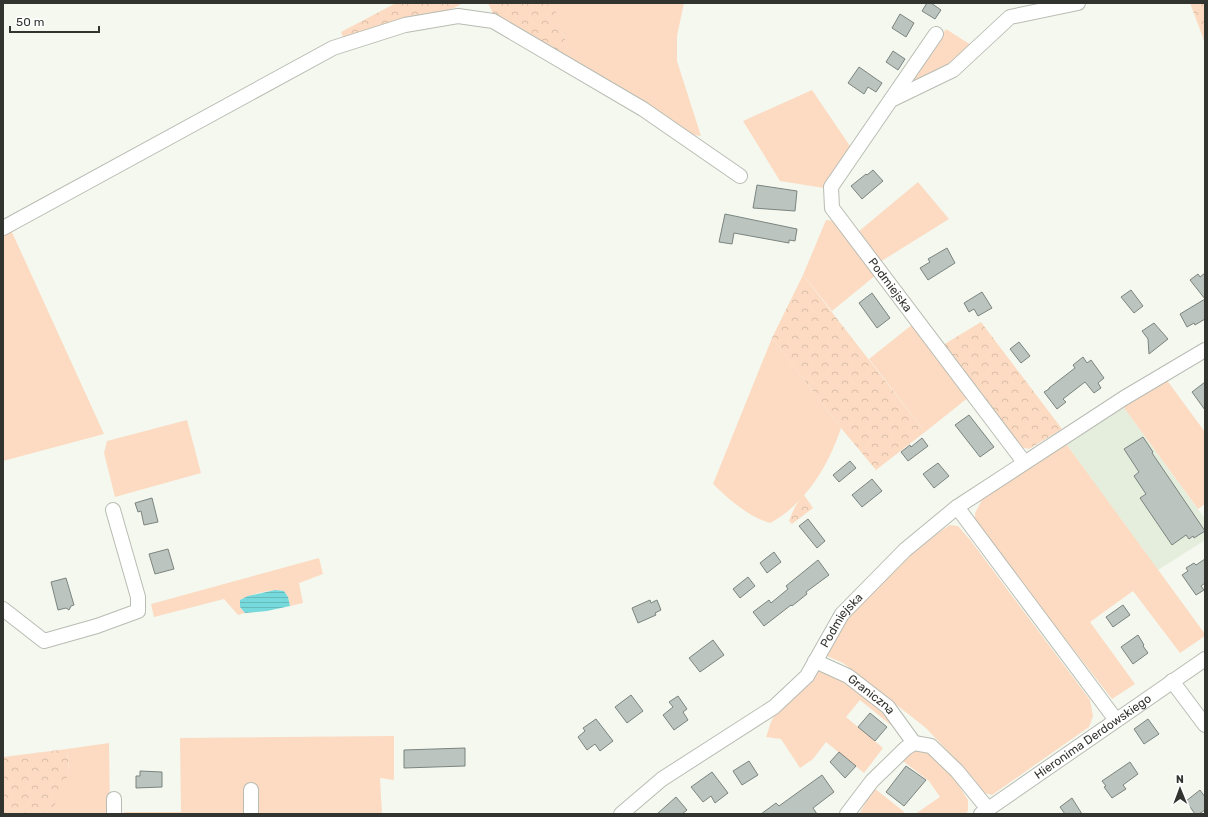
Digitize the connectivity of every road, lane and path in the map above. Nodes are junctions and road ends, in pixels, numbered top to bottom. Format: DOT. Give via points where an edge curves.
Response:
graph roads {
  1 [pos="1078,3"];
  2 [pos="936,34"];
  3 [pos="891,100"];
  4 [pos="740,176"];
  5 [pos="3,228"];
  6 [pos="1205,350"];
  7 [pos="1024,462"];
  8 [pos="957,507"];
  9 [pos="113,510"];
  10 [pos="3,609"];
  11 [pos="1205,659"];
  12 [pos="815,662"];
  13 [pos="1172,681"];
  14 [pos="1116,720"];
  15 [pos="1205,725"];
  16 [pos="914,743"];
  17 [pos="251,790"];
  18 [pos="114,799"];
  19 [pos="985,812"];
  20 [pos="114,814"];
  21 [pos="251,814"];
  22 [pos="621,814"];
  23 [pos="846,814"];
  1 -- 3 [label="street, Podmiejska" via="1010,17 953,70"];
  2 -- 3 [label="street, Podmiejska"];
  3 -- 7 [label="street, Podmiejska" via="831,187 832,208"];
  4 -- 5 [label="street" via="643,109 494,21 458,16 405,25 333,48"];
  6 -- 7 [label="street, Podmiejska"];
  7 -- 8 [label="street, Podmiejska"];
  8 -- 12 [label="street, Podmiejska" via="905,550 842,614"];
  8 -- 14 [label="street"];
  9 -- 10 [label="street" via="138,597 138,611 44,641"];
  11 -- 13 [label="street, Hieronima Derdowskiego"];
  12 -- 16 [label="street, Graniczna" via="848,676 888,707"];
  12 -- 22 [label="street, Podmiejska" via="807,676 774,707 662,779"];
  13 -- 14 [label="street, Hieronima Derdowskiego"];
  13 -- 15 [label="street"];
  14 -- 19 [label="street, Hieronima Derdowskiego"];
  16 -- 19 [label="street" via="931,746 957,771"];
  16 -- 23 [label="street" via="872,781"];
  17 -- 21 [label="street"];
  18 -- 20 [label="street"];
}
